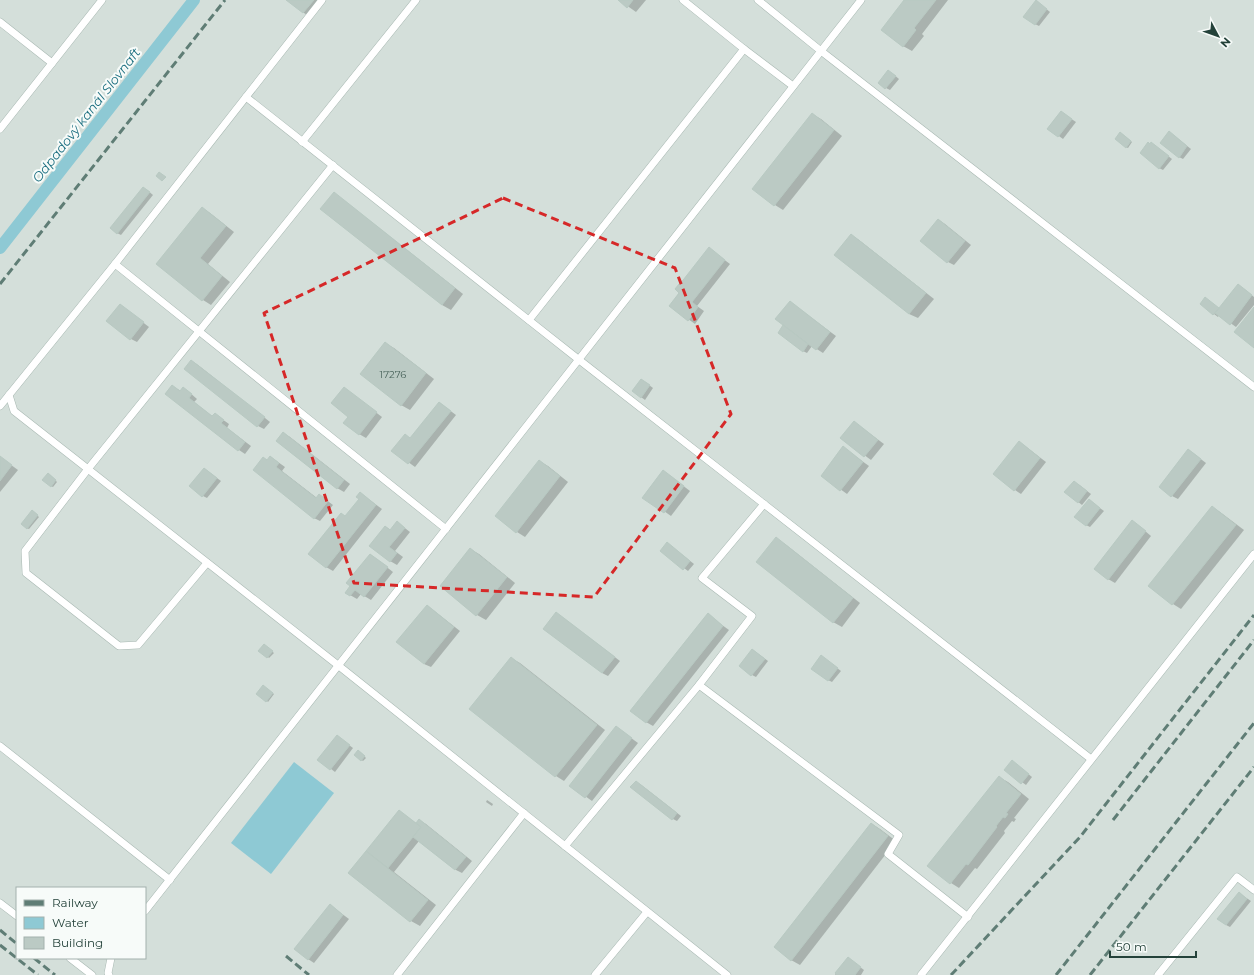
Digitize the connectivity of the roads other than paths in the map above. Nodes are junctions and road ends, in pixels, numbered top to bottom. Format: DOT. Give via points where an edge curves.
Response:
graph roads {
  1 [pos="102,0"];
  2 [pos="322,0"];
  3 [pos="416,0"];
  4 [pos="684,0"];
  5 [pos="758,0"];
  6 [pos="861,0"];
  7 [pos="0,22"];
  8 [pos="744,49"];
  9 [pos="821,50"];
  10 [pos="52,63"];
  11 [pos="794,86"];
  12 [pos="246,97"];
  13 [pos="0,129"];
  14 [pos="302,142"];
  15 [pos="333,166"];
  16 [pos="116,264"];
  17 [pos="529,320"];
  18 [pos="200,331"];
  19 [pos="578,359"];
  20 [pos="1254,387"];
  21 [pos="9,396"];
  22 [pos="0,406"];
  23 [pos="88,469"];
  24 [pos="764,504"];
  25 [pos="446,529"];
  26 [pos="1254,554"];
  27 [pos="207,563"];
  28 [pos="339,666"];
  29 [pos="699,685"];
  30 [pos="0,746"];
  31 [pos="1091,759"];
  32 [pos="524,813"];
  33 [pos="565,846"];
  34 [pos="170,880"];
  35 [pos="1254,890"];
  36 [pos="0,903"];
  37 [pos="146,910"];
  38 [pos="647,912"];
  39 [pos="16,915"];
  40 [pos="968,916"];
  41 [pos="71,959"];
  42 [pos="111,959"];
  43 [pos="109,974"];
  44 [pos="92,975"];
  45 [pos="100,975"];
  46 [pos="397,975"];
  47 [pos="595,975"];
  48 [pos="727,975"];
  49 [pos="921,975"];
  50 [pos="1158,975"];
  1 -- 10 [label="lane"];
  2 -- 12 [label="lane"];
  3 -- 14 [label="lane"];
  4 -- 8 [label="lane"];
  5 -- 9 [label="lane"];
  6 -- 9 [label="lane"];
  7 -- 10 [label="lane"];
  8 -- 11 [label="lane"];
  8 -- 17 [label="lane"];
  9 -- 11 [label="lane"];
  9 -- 20 [label="lane"];
  10 -- 13 [label="lane"];
  11 -- 19 [label="lane"];
  12 -- 14 [label="lane"];
  12 -- 16 [label="lane"];
  14 -- 15 [label="lane"];
  15 -- 17 [label="lane"];
  15 -- 18 [label="lane"];
  16 -- 18 [label="lane"];
  16 -- 21 [label="lane"];
  17 -- 19 [label="lane"];
  18 -- 23 [label="lane"];
  18 -- 25 [label="lane"];
  19 -- 24 [label="lane"];
  19 -- 25 [label="lane"];
  21 -- 22 [label="lane"];
  21 -- 23 [label="lane" via="14,411"];
  23 -- 27 [label="lane"];
  23 -- 27 [label="lane" via="25,551 26,573 119,646 138,645"];
  24 -- 29 [label="lane" via="702,578 752,616"];
  24 -- 31 [label="lane"];
  25 -- 28 [label="lane"];
  26 -- 31 [label="lane"];
  27 -- 28 [label="lane"];
  28 -- 32 [label="lane"];
  28 -- 34 [label="lane"];
  29 -- 33 [label="lane"];
  29 -- 40 [label="lane" via="899,835 888,854"];
  30 -- 34 [label="lane"];
  31 -- 40 [label="lane"];
  32 -- 33 [label="lane"];
  32 -- 46 [label="lane"];
  33 -- 38 [label="lane"];
  34 -- 37 [label="lane"];
  35 -- 50 [label="lane" via="1237,877"];
  36 -- 39 [label="lane"];
  38 -- 47 [label="lane"];
  38 -- 48 [label="lane"];
  40 -- 49 [label="lane"];
  41 -- 44 [label="lane"];
  42 -- 43 [label="lane"];
  43 -- 45 [label="lane"];
}
